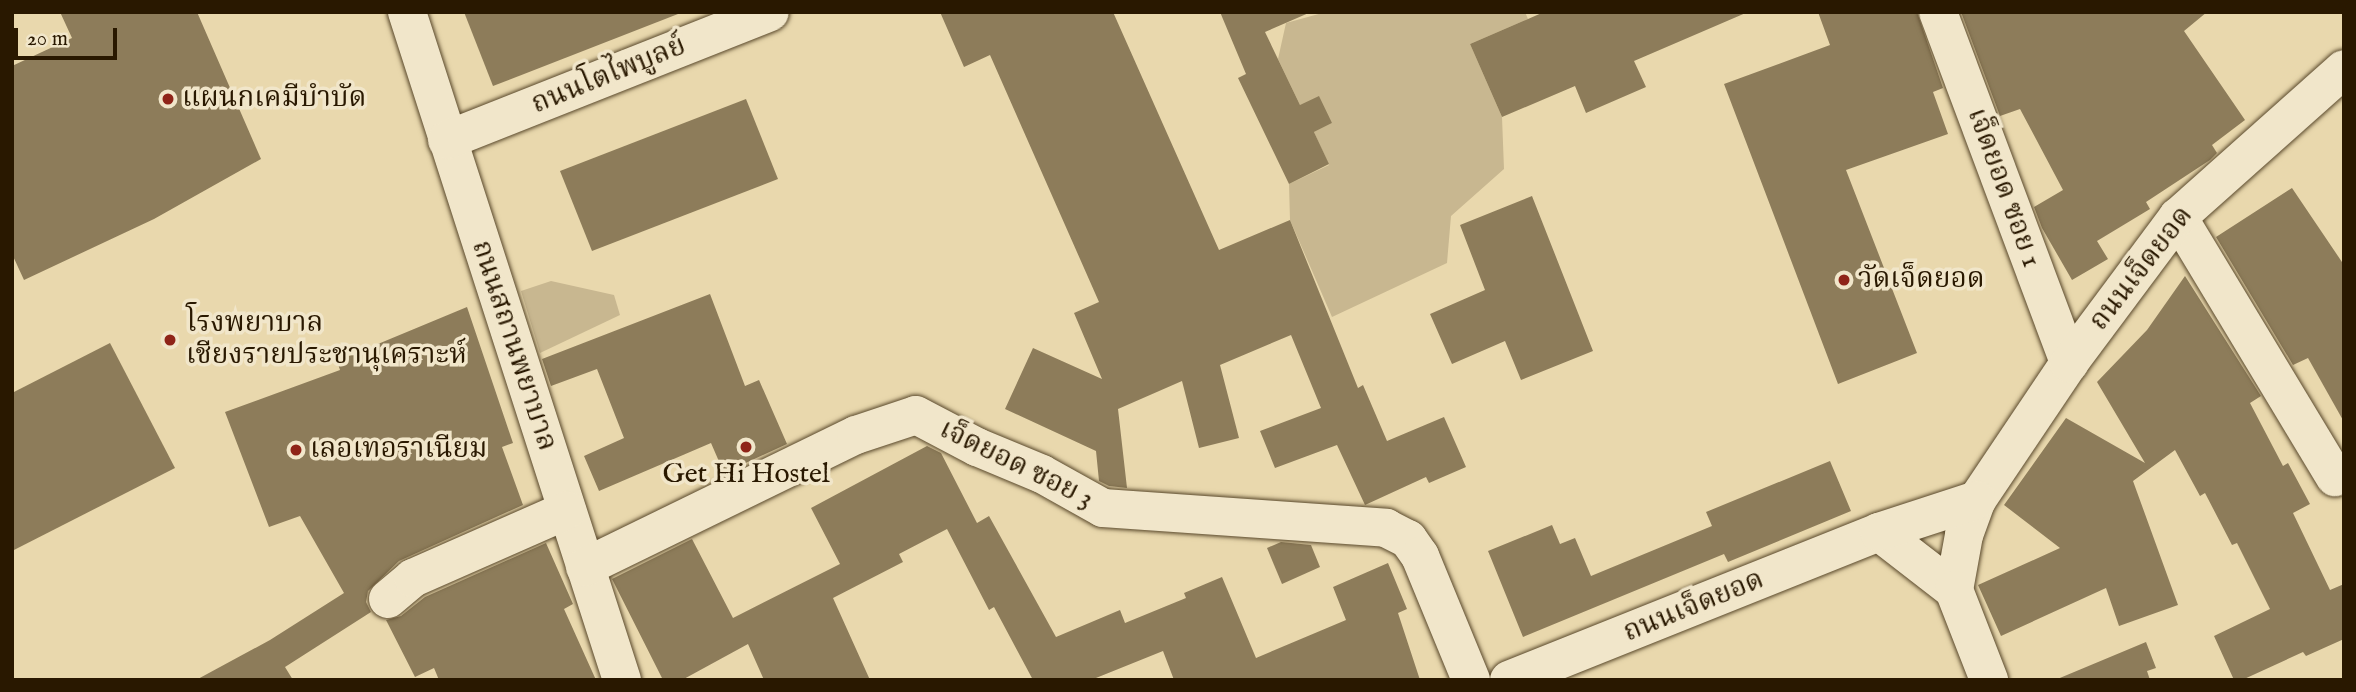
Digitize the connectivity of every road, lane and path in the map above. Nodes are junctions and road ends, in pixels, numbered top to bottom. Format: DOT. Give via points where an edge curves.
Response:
graph roads {
  1 [pos="407,12"];
  2 [pos="770,12"];
  3 [pos="1938,12"];
  4 [pos="2344,69"];
  5 [pos="447,140"];
  6 [pos="2178,216"];
  7 [pos="2069,363"];
  8 [pos="2335,477"];
  9 [pos="1977,500"];
  10 [pos="566,510"];
  11 [pos="1879,532"];
  12 [pos="585,568"];
  13 [pos="1954,590"];
  14 [pos="388,599"];
  15 [pos="622,680"];
  16 [pos="1471,680"];
  17 [pos="1509,680"];
  18 [pos="1989,680"];
  1 -- 5 [label="street, ถนนสถานพยาบาล"];
  2 -- 5 [label="street, ถนนโตไพบูลย์"];
  3 -- 7 [label="street, เจ็ดยอด ซอย 1"];
  4 -- 6 [label="street, ถนนเจ็ดยอด"];
  5 -- 10 [label="street, ถนนสถานพยาบาล"];
  6 -- 7 [label="street, ถนนเจ็ดยอด"];
  6 -- 8 [label="street"];
  7 -- 9 [label="street, ถนนเจ็ดยอด"];
  9 -- 11 [label="street, ถนนเจ็ดยอด"];
  9 -- 13 [label="street, ถนนเจ็ดยอด" via="1964,535"];
  10 -- 12 [label="street, ถนนสถานพยาบาล"];
  10 -- 14 [label="street" via="413,578"];
  11 -- 13 [label="street"];
  11 -- 17 [label="street, ถนนเจ็ดยอด"];
  12 -- 15 [label="street, ถนนสถานพยาบาล"];
  12 -- 16 [label="street, เจ็ดยอด ซอย 3" via="856,435 916,415 1042,474 1102,508 1386,528 1408,539 1420,556"];
  13 -- 18 [label="street"];
}
